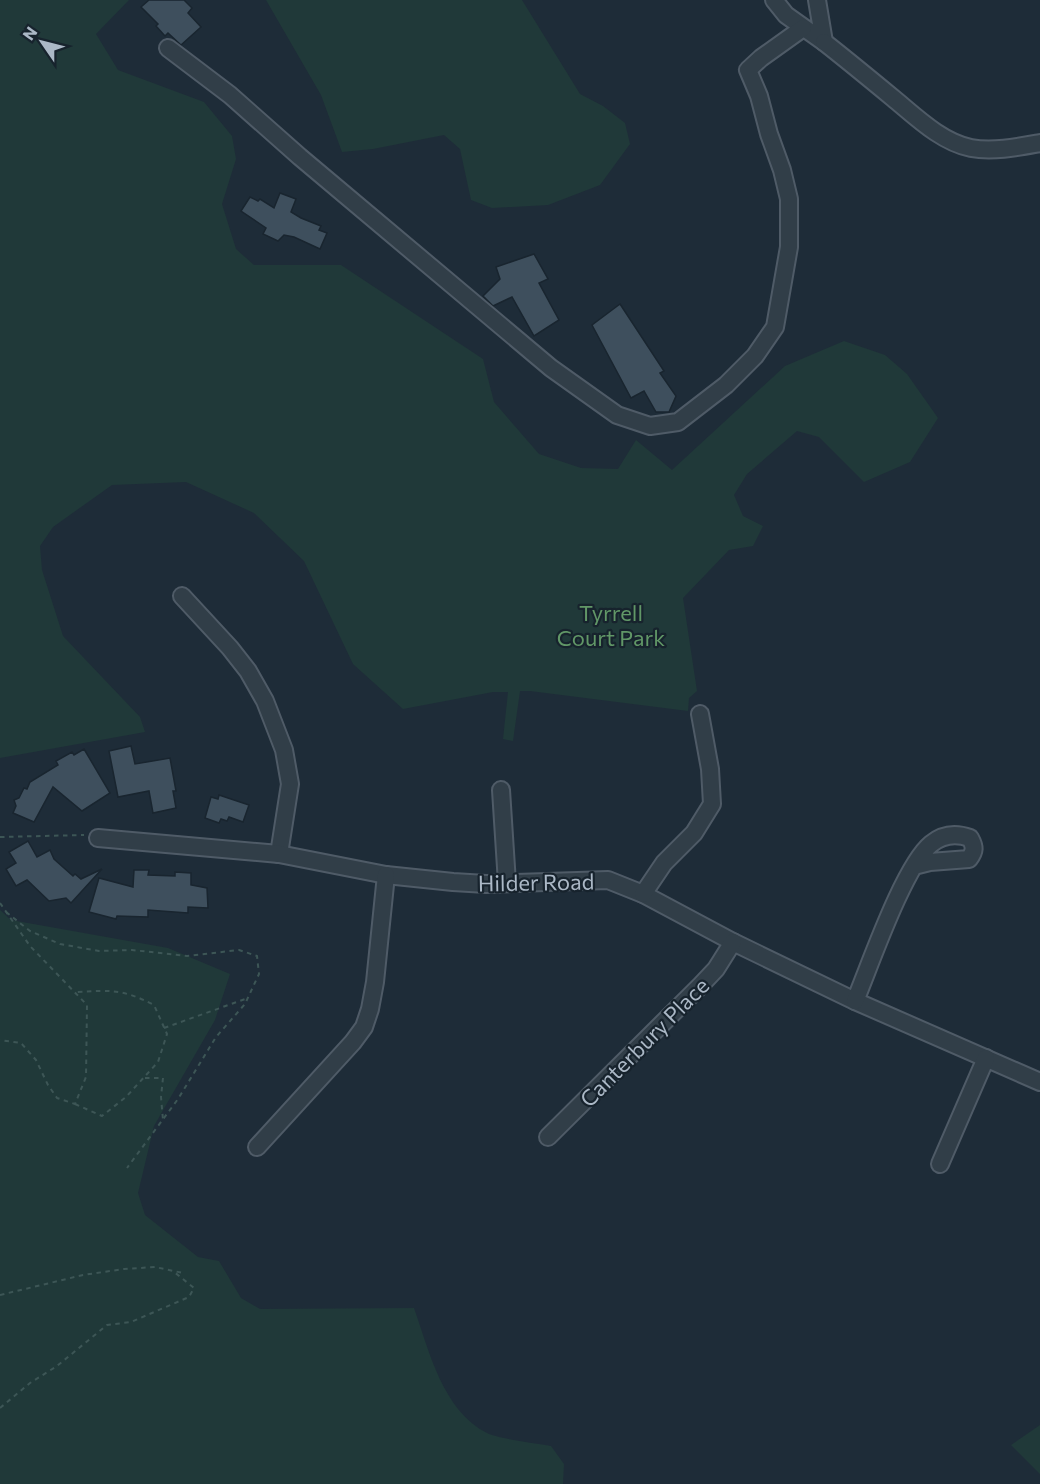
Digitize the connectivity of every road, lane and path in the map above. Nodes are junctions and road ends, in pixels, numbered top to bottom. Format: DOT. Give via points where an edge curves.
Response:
graph roads {
  1 [pos="774,0"];
  2 [pos="817,0"];
  3 [pos="803,28"];
  4 [pos="824,42"];
  5 [pos="168,48"];
  6 [pos="1040,143"];
  7 [pos="182,596"];
  8 [pos="700,714"];
  9 [pos="501,790"];
  10 [pos="0,837"];
  11 [pos="98,838"];
  12 [pos="279,854"];
  13 [pos="914,866"];
  14 [pos="386,875"];
  15 [pos="507,883"];
  16 [pos="643,894"];
  17 [pos="0,903"];
  18 [pos="6,912"];
  19 [pos="734,942"];
  20 [pos="76,992"];
  21 [pos="248,998"];
  22 [pos="855,1001"];
  23 [pos="164,1028"];
  24 [pos="0,1040"];
  25 [pos="986,1058"];
  26 [pos="145,1078"];
  27 [pos="1040,1083"];
  28 [pos="75,1104"];
  29 [pos="163,1120"];
  30 [pos="548,1137"];
  31 [pos="257,1147"];
  32 [pos="940,1164"];
  33 [pos="128,1168"];
  34 [pos="173,1270"];
  35 [pos="183,1273"];
  36 [pos="0,1295"];
  37 [pos="0,1408"];
  1 -- 3 [label="street"];
  2 -- 4 [label="street"];
  3 -- 4 [label="street"];
  3 -- 5 [label="street" via="748,70 789,199 789,247 775,327 755,357 726,385 678,422 650,426 617,415 551,368 230,95"];
  4 -- 6 [label="street" via="918,118 956,142 970,148"];
  7 -- 12 [label="street" via="249,671 285,750 290,784"];
  8 -- 16 [label="street" via="712,804"];
  9 -- 15 [label="street"];
  10 -- 11 [label="path" via="81,834"];
  11 -- 12 [label="street, Hilder Road"];
  12 -- 14 [label="street, Hilder Road"];
  13 -- 22 [label="street"];
  14 -- 15 [label="street, Hilder Road"];
  14 -- 31 [label="street" via="375,982 364,1027"];
  15 -- 16 [label="street, Hilder Road" via="608,880"];
  16 -- 19 [label="street, Hilder Road"];
  17 -- 18 [label="path"];
  18 -- 20 [label="path" via="30,946"];
  18 -- 21 [label="path" via="30,932 60,944 99,951 187,956 239,950 257,956 259,974"];
  19 -- 22 [label="street, Hilder Road"];
  19 -- 30 [label="street, Canterbury Place" via="716,969"];
  20 -- 23 [label="path" via="113,990 138,997 154,1005"];
  20 -- 28 [label="path" via="87,1005 86,1077"];
  21 -- 23 [label="path"];
  21 -- 29 [label="path" via="216,1038"];
  22 -- 25 [label="street, Hilder Road"];
  23 -- 26 [label="path" via="166,1034 158,1062"];
  24 -- 28 [label="path" via="21,1043 36,1060 57,1098"];
  25 -- 27 [label="street, Hilder Road"];
  25 -- 32 [label="street"];
  26 -- 28 [label="path" via="102,1116"];
  26 -- 29 [label="path" via="163,1078"];
  29 -- 33 [label="path"];
  34 -- 35 [label="path"];
  34 -- 36 [label="path" via="124,1269"];
  34 -- 37 [label="path" via="194,1288 189,1297 131,1322 107,1325"];
}
